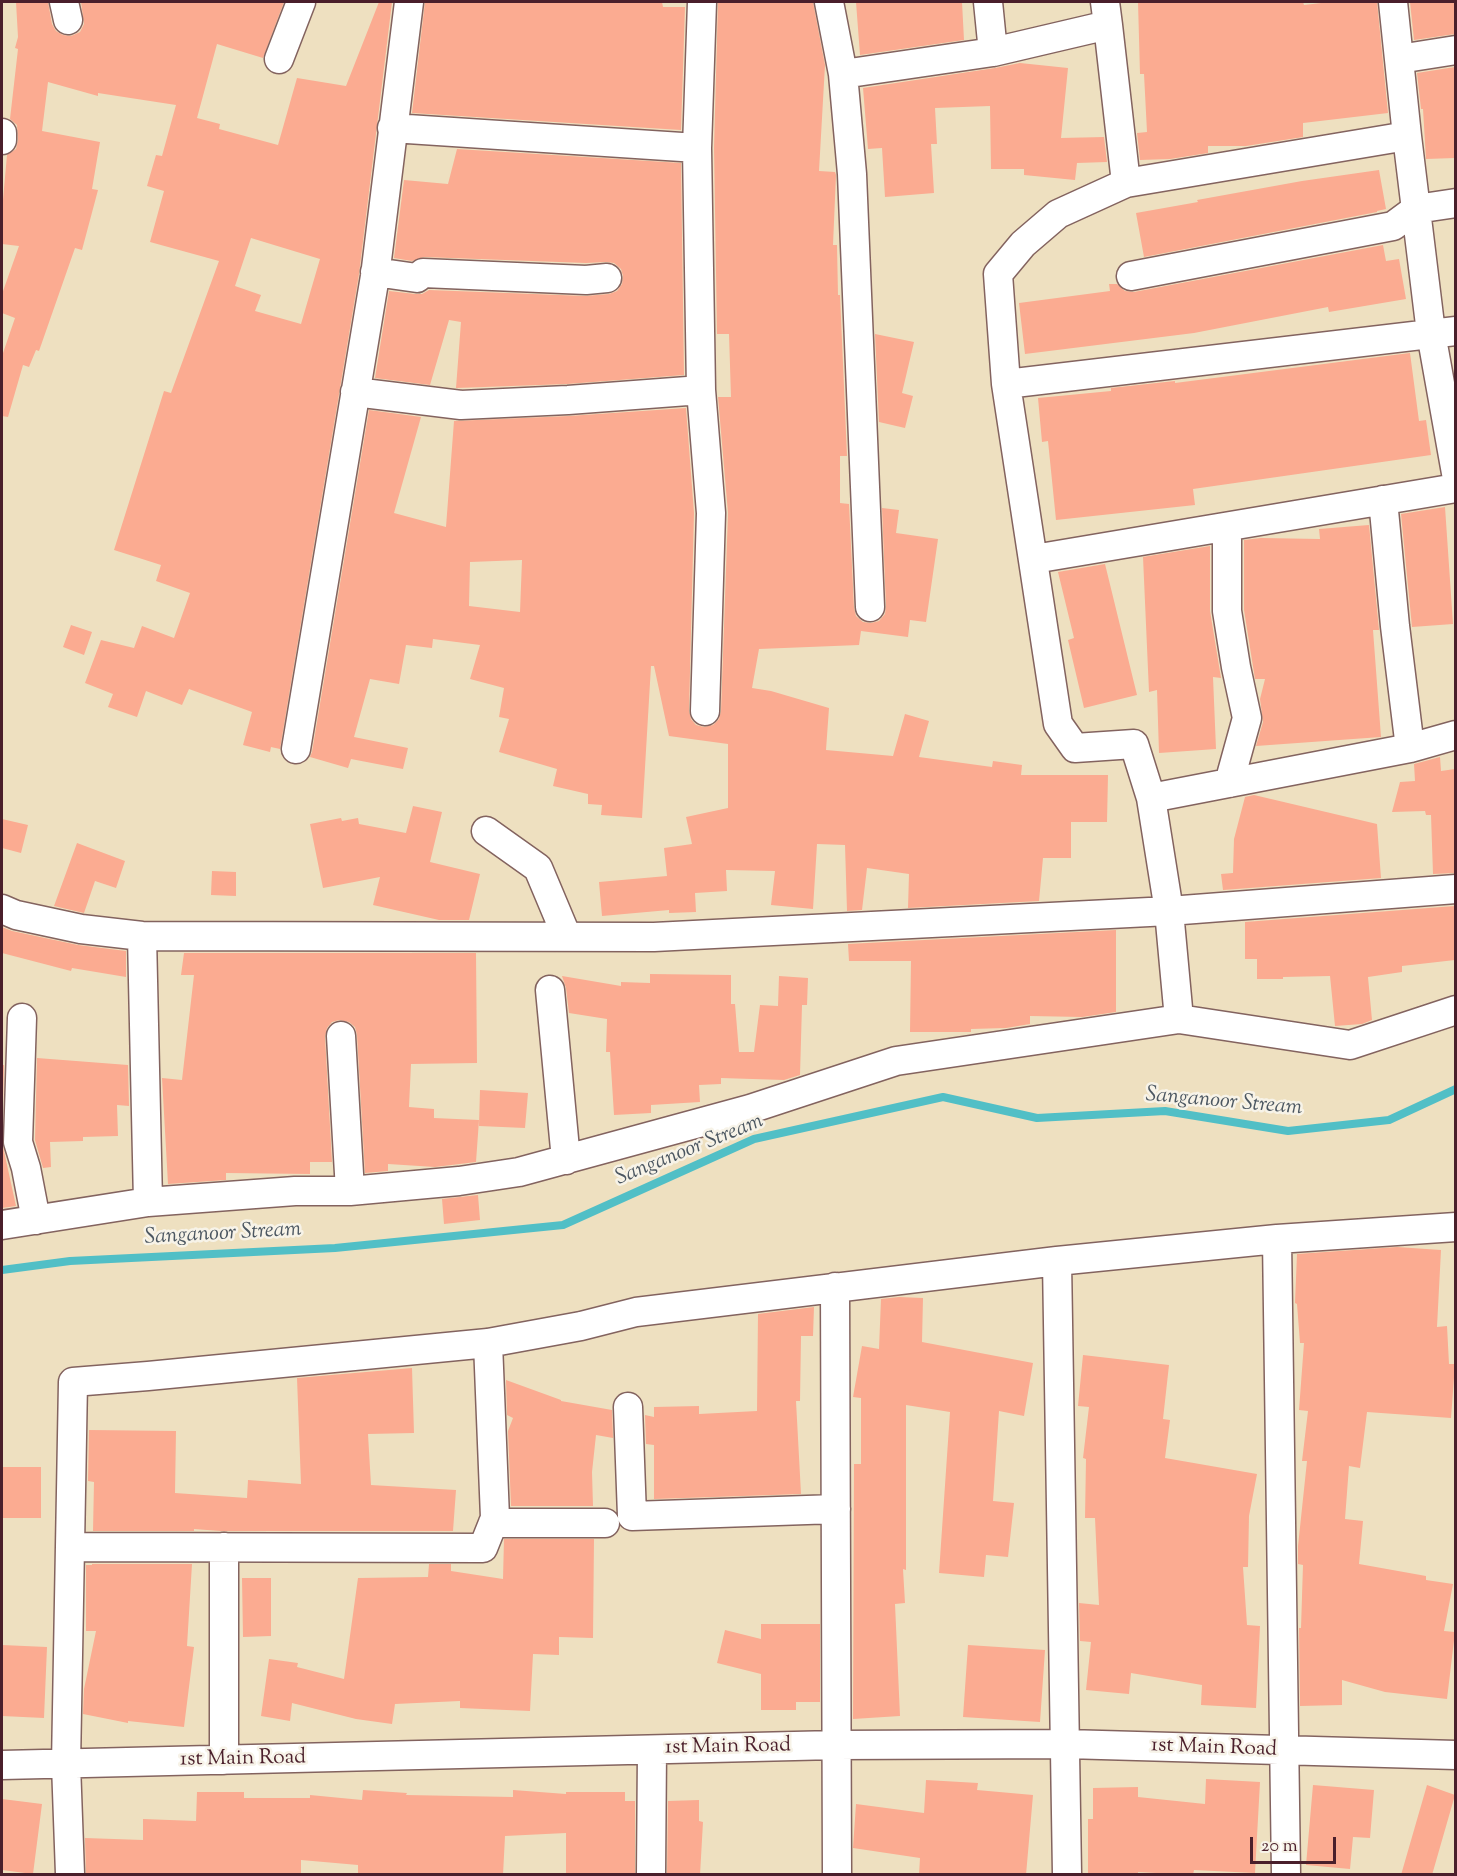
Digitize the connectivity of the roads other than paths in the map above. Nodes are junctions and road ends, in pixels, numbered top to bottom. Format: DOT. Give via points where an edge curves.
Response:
graph roads {
  1 [pos="301,2"];
  2 [pos="409,2"];
  3 [pos="702,2"];
  4 [pos="829,2"];
  5 [pos="988,2"];
  6 [pos="1393,2"];
  7 [pos="1106,13"];
  8 [pos="1455,50"];
  9 [pos="993,52"];
  10 [pos="279,59"];
  11 [pos="1398,59"];
  12 [pos="843,74"];
  13 [pos="392,128"];
  14 [pos="2,133"];
  15 [pos="1407,136"];
  16 [pos="2,140"];
  17 [pos="698,148"];
  18 [pos="1126,183"];
  19 [pos="1455,203"];
  20 [pos="1416,209"];
  21 [pos="375,272"];
  22 [pos="1131,276"];
  23 [pos="607,278"];
  24 [pos="1443,332"];
  25 [pos="1006,384"];
  26 [pos="701,390"];
  27 [pos="355,392"];
  28 [pos="1455,473"];
  29 [pos="1455,488"];
  30 [pos="1383,500"];
  31 [pos="1227,526"];
  32 [pos="1034,559"];
  33 [pos="870,607"];
  34 [pos="705,711"];
  35 [pos="1455,735"];
  36 [pos="1410,748"];
  37 [pos="296,749"];
  38 [pos="1229,783"];
  39 [pos="1151,798"];
  40 [pos="486,831"];
  41 [pos="1455,889"];
  42 [pos="2,909"];
  43 [pos="1169,911"];
  44 [pos="142,936"];
  45 [pos="567,937"];
  46 [pos="550,990"];
  47 [pos="1455,1010"];
  48 [pos="22,1018"];
  49 [pos="1179,1019"];
  50 [pos="341,1036"];
  51 [pos="566,1160"];
  52 [pos="350,1191"];
  53 [pos="148,1202"];
  54 [pos="36,1220"];
  55 [pos="2,1225"];
  56 [pos="1455,1227"];
  57 [pos="1277,1239"];
  58 [pos="1057,1261"];
  59 [pos="835,1287"];
  60 [pos="488,1343"];
  61 [pos="628,1407"];
  62 [pos="836,1509"];
  63 [pos="493,1523"];
  64 [pos="605,1523"];
  65 [pos="71,1547"];
  66 [pos="224,1547"];
  67 [pos="1066,1744"];
  68 [pos="836,1745"];
  69 [pos="652,1750"];
  70 [pos="1285,1750"];
  71 [pos="1455,1755"];
  72 [pos="224,1760"];
  73 [pos="66,1764"];
  74 [pos="2,1765"];
  75 [pos="70,1875"];
  76 [pos="651,1875"];
  77 [pos="837,1875"];
  78 [pos="1067,1875"];
  79 [pos="1286,1875"];
  1 -- 10 [label="street"];
  2 -- 13 [label="street"];
  3 -- 17 [label="street"];
  4 -- 12 [label="street"];
  5 -- 9 [label="street"];
  6 -- 11 [label="street"];
  7 -- 9 [label="street"];
  7 -- 18 [label="street"];
  8 -- 11 [label="street"];
  9 -- 12 [label="street"];
  11 -- 15 [label="street"];
  12 -- 33 [label="street" via="852,174"];
  13 -- 17 [label="street"];
  13 -- 21 [label="street"];
  14 -- 16 [label="street"];
  15 -- 18 [label="street"];
  15 -- 20 [label="street"];
  17 -- 26 [label="street"];
  18 -- 25 [label="street" via="1058,214 1023,244 998,274"];
  19 -- 20 [label="street"];
  20 -- 22 [label="street" via="1393,226"];
  20 -- 24 [label="street"];
  21 -- 23 [label="street" via="417,278 423,273"];
  21 -- 27 [label="street"];
  24 -- 25 [label="street"];
  24 -- 28 [label="street"];
  25 -- 32 [label="street"];
  26 -- 27 [label="street" via="461,405"];
  26 -- 34 [label="street" via="711,513"];
  27 -- 37 [label="street"];
  29 -- 30 [label="street"];
  30 -- 31 [label="street"];
  30 -- 36 [label="street"];
  31 -- 32 [label="street"];
  31 -- 38 [label="street" via="1227,611 1247,718"];
  32 -- 39 [label="street" via="1058,724 1075,748 1134,744"];
  35 -- 36 [label="street"];
  36 -- 38 [label="street"];
  38 -- 39 [label="street"];
  39 -- 43 [label="street"];
  40 -- 45 [label="street" via="538,868"];
  41 -- 43 [label="street"];
  42 -- 44 [label="street" via="81,929"];
  43 -- 45 [label="street" via="654,937"];
  43 -- 49 [label="street"];
  44 -- 45 [label="street"];
  44 -- 53 [label="street"];
  46 -- 51 [label="street"];
  47 -- 49 [label="street" via="1350,1045"];
  48 -- 54 [label="street" via="18,1142"];
  49 -- 51 [label="street" via="896,1061 750,1109"];
  50 -- 52 [label="street"];
  51 -- 52 [label="street" via="459,1181"];
  52 -- 53 [label="street"];
  53 -- 54 [label="street"];
  54 -- 55 [label="street"];
  56 -- 57 [label="street"];
  57 -- 58 [label="street"];
  57 -- 70 [label="street"];
  58 -- 59 [label="street"];
  58 -- 67 [label="street"];
  59 -- 60 [label="street" via="636,1312"];
  59 -- 62 [label="street"];
  60 -- 63 [label="street"];
  60 -- 65 [label="street" via="73,1382"];
  61 -- 62 [label="street" via="632,1516"];
  62 -- 68 [label="street"];
  63 -- 64 [label="street"];
  63 -- 66 [label="street" via="483,1548"];
  65 -- 66 [label="street"];
  65 -- 73 [label="street"];
  66 -- 72 [label="street"];
  67 -- 68 [label="street, 1st Main Road"];
  67 -- 70 [label="street, 1st Main Road"];
  67 -- 78 [label="street"];
  68 -- 69 [label="street, 1st Main Road"];
  68 -- 77 [label="street"];
  69 -- 72 [label="street, 1st Main Road"];
  69 -- 76 [label="street"];
  70 -- 71 [label="street, 1st Main Road"];
  70 -- 79 [label="street"];
  72 -- 73 [label="street, 1st Main Road"];
  73 -- 74 [label="street, 1st Main Road"];
  73 -- 75 [label="street"];
}
